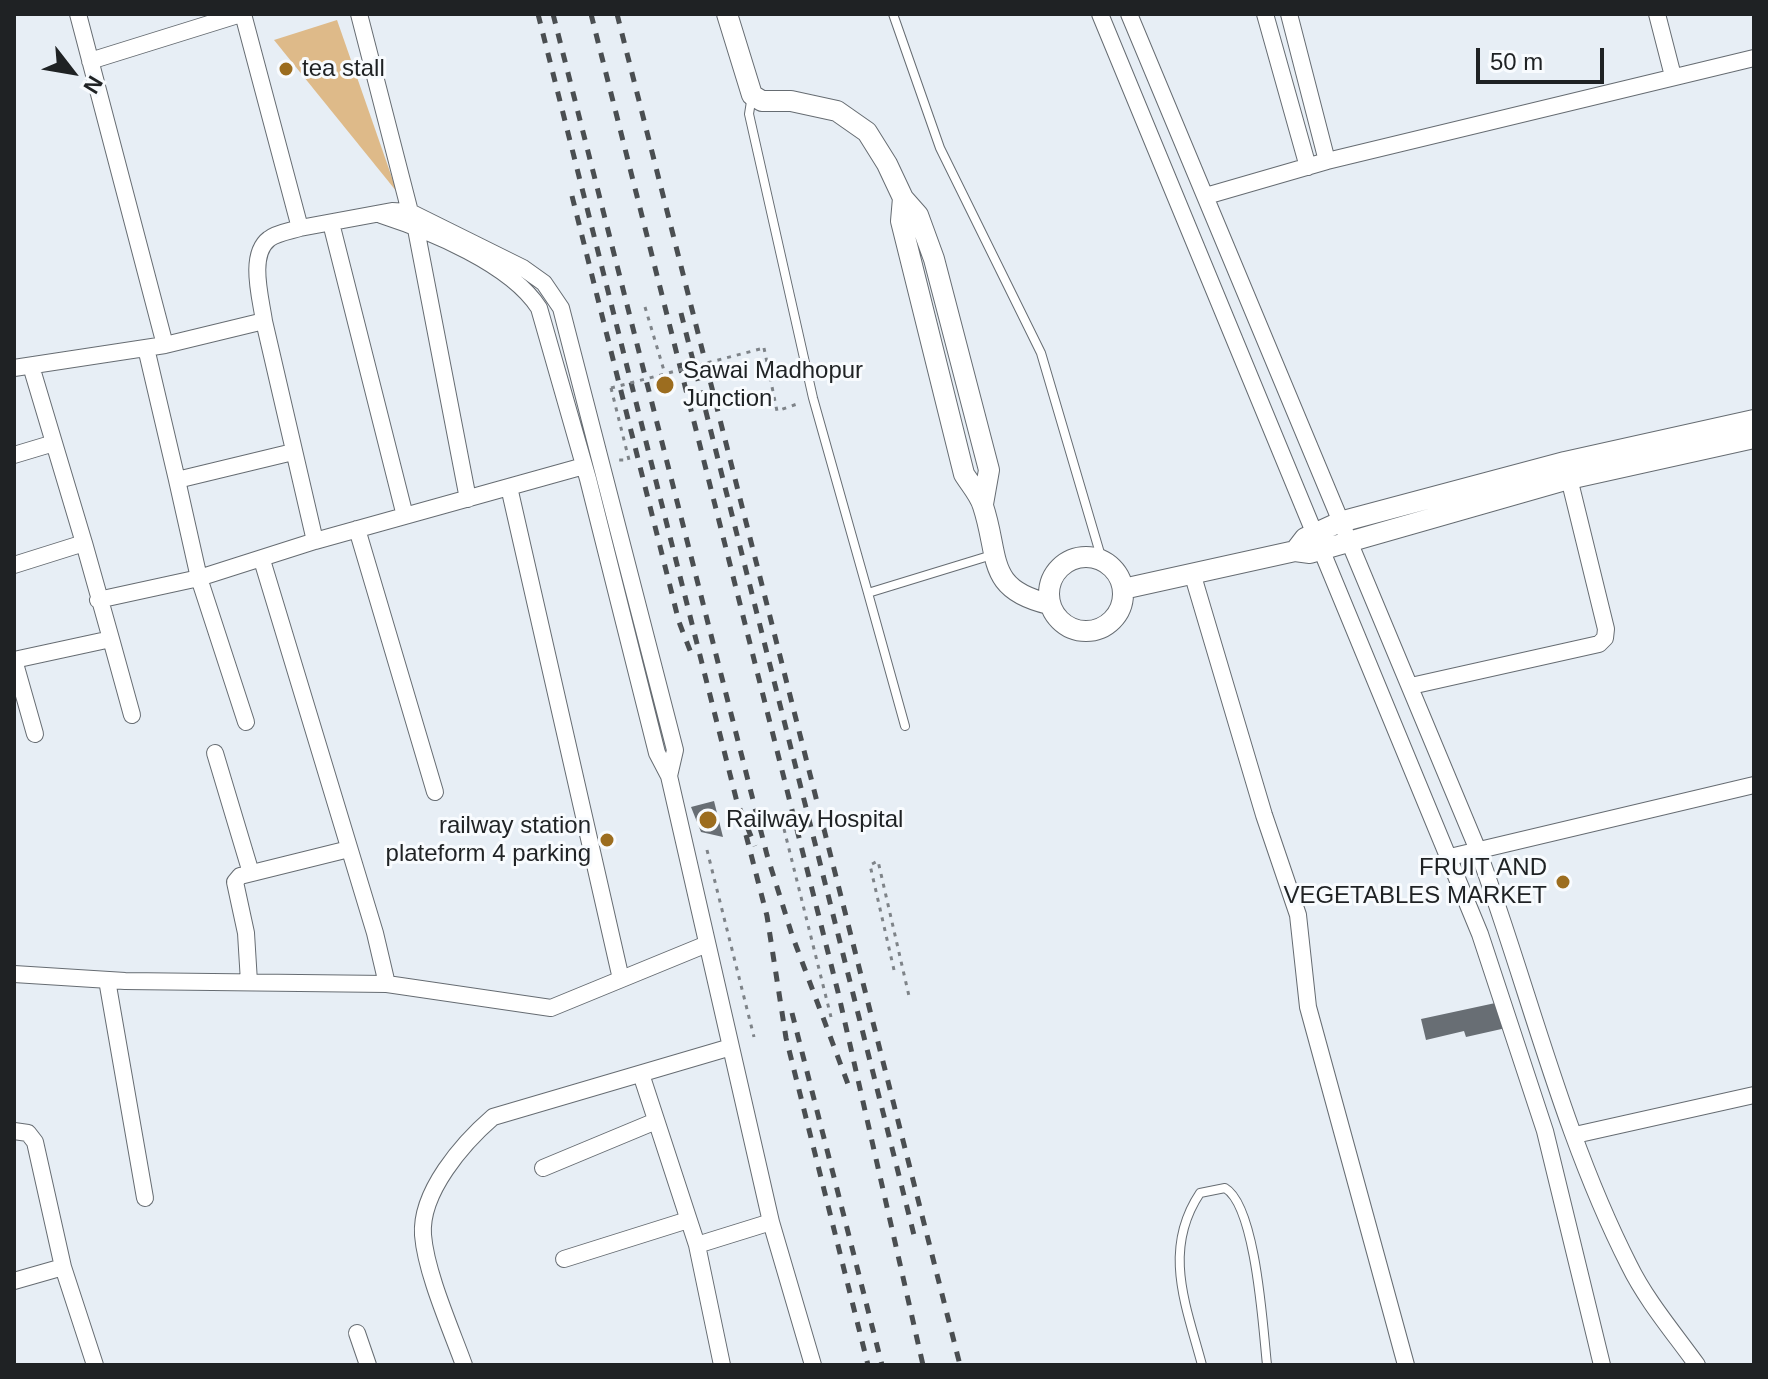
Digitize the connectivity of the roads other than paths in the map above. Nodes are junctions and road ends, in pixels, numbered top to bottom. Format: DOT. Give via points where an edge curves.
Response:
graph roads {
  1 [pos="78,14"];
  2 [pos="242,14"];
  3 [pos="359,14"];
  4 [pos="727,14"];
  5 [pos="893,14"];
  6 [pos="1100,14"];
  7 [pos="1129,14"];
  8 [pos="1265,14"];
  9 [pos="1289,14"];
  10 [pos="1657,14"];
  11 [pos="1754,58"];
  12 [pos="90,61"];
  13 [pos="1673,76"];
  14 [pos="752,95"];
  15 [pos="1327,161"];
  16 [pos="1308,167"];
  17 [pos="1206,196"];
  18 [pos="410,212"];
  19 [pos="381,215"];
  20 [pos="331,223"];
  21 [pos="300,228"];
  22 [pos="416,229"];
  23 [pos="264,321"];
  24 [pos="165,345"];
  25 [pos="146,348"];
  26 [pos="22,367"];
  27 [pos="1754,420"];
  28 [pos="1754,438"];
  29 [pos="54,443"];
  30 [pos="293,452"];
  31 [pos="14,455"];
  32 [pos="584,466"];
  33 [pos="1567,470"];
  34 [pos="177,480"];
  35 [pos="509,487"];
  36 [pos="468,499"];
  37 [pos="405,516"];
  38 [pos="357,529"];
  39 [pos="1344,532"];
  40 [pos="1320,540"];
  41 [pos="315,541"];
  42 [pos="84,543"];
  43 [pos="994,555"];
  44 [pos="262,560"];
  45 [pos="1102,560"];
  46 [pos="14,565"];
  47 [pos="1193,576"];
  48 [pos="199,578"];
  49 [pos="1123,589"];
  50 [pos="868,593"];
  51 [pos="98,600"];
  52 [pos="1049,604"];
  53 [pos="111,639"];
  54 [pos="14,660"];
  55 [pos="1411,686"];
  56 [pos="132,715"];
  57 [pos="246,722"];
  58 [pos="905,726"];
  59 [pos="35,734"];
  60 [pos="215,753"];
  61 [pos="669,776"];
  62 [pos="1754,785"];
  63 [pos="435,792"];
  64 [pos="1477,848"];
  65 [pos="349,849"];
  66 [pos="1450,857"];
  67 [pos="251,873"];
  68 [pos="707,944"];
  69 [pos="14,974"];
  70 [pos="621,979"];
  71 [pos="107,980"];
  72 [pos="249,982"];
  73 [pos="387,984"];
  74 [pos="731,1047"];
  75 [pos="641,1074"];
  76 [pos="1754,1095"];
  77 [pos="656,1121"];
  78 [pos="1573,1130"];
  79 [pos="14,1131"];
  80 [pos="1545,1131"];
  81 [pos="543,1168"];
  82 [pos="145,1198"];
  83 [pos="688,1220"];
  84 [pos="771,1222"];
  85 [pos="697,1245"];
  86 [pos="564,1259"];
  87 [pos="63,1267"];
  88 [pos="14,1281"];
  89 [pos="357,1333"];
  90 [pos="95,1365"];
  91 [pos="368,1365"];
  92 [pos="464,1365"];
  93 [pos="724,1365"];
  94 [pos="813,1365"];
  95 [pos="1202,1365"];
  96 [pos="1267,1365"];
  97 [pos="1406,1365"];
  98 [pos="1602,1365"];
  99 [pos="1697,1365"];
  1 -- 12 [label="street"];
  2 -- 12 [label="street"];
  2 -- 21 [label="street"];
  3 -- 18 [label="street"];
  4 -- 14 [label="street"];
  5 -- 45 [label="lane" via="940,148 1041,353"];
  6 -- 40 [label="street"];
  7 -- 17 [label="street"];
  8 -- 16 [label="street"];
  9 -- 15 [label="street"];
  10 -- 13 [label="street"];
  11 -- 13 [label="street"];
  12 -- 24 [label="street"];
  13 -- 15 [label="street"];
  14 -- 43 [label="street" via="762,101 837,111 867,132 918,215 989,470 983,504"];
  14 -- 50 [label="lane" via="749,114 813,398"];
  15 -- 16 [label="street"];
  16 -- 17 [label="street"];
  17 -- 39 [label="street"];
  18 -- 19 [label="street"];
  18 -- 61 [label="street" via="523,268 544,283 561,308 675,750"];
  19 -- 20 [label="street"];
  19 -- 22 [label="street"];
  20 -- 21 [label="street"];
  20 -- 37 [label="street"];
  21 -- 23 [label="street" via="270,237 261,248"];
  22 -- 32 [label="street" via="507,274 527,290 539,308"];
  22 -- 36 [label="street"];
  23 -- 24 [label="street"];
  23 -- 30 [label="street"];
  24 -- 25 [label="street"];
  25 -- 26 [label="street"];
  25 -- 34 [label="street"];
  26 -- 29 [label="street"];
  27 -- 33 [label="street"];
  28 -- 33 [label="street"];
  29 -- 31 [label="street"];
  29 -- 42 [label="street"];
  30 -- 34 [label="street"];
  30 -- 41 [label="street"];
  32 -- 35 [label="street"];
  32 -- 61 [label="street" via="657,753"];
  33 -- 39 [label="street"];
  33 -- 55 [label="street" via="1605,638 1599,644"];
  34 -- 48 [label="street"];
  35 -- 36 [label="street"];
  35 -- 70 [label="street"];
  36 -- 37 [label="street"];
  37 -- 38 [label="street"];
  38 -- 41 [label="street"];
  38 -- 63 [label="street"];
  39 -- 40 [label="street"];
  39 -- 55 [label="street"];
  40 -- 47 [label="street"];
  40 -- 66 [label="street"];
  41 -- 44 [label="street"];
  42 -- 46 [label="street"];
  42 -- 51 [label="street"];
  43 -- 50 [label="lane"];
  43 -- 52 [label="street" via="1000,576 1012,590"];
  44 -- 48 [label="street"];
  44 -- 65 [label="street"];
  45 -- 49 [label="street"];
  45 -- 52 [label="street" via="1067,561 1051,580"];
  47 -- 49 [label="street"];
  47 -- 97 [label="street" via="1298,915 1308,1007"];
  48 -- 51 [label="street"];
  48 -- 57 [label="street"];
  49 -- 52 [label="street" via="1118,614 1099,630 1074,630"];
  50 -- 58 [label="lane"];
  51 -- 53 [label="street"];
  53 -- 54 [label="street"];
  53 -- 56 [label="street"];
  54 -- 59 [label="street"];
  55 -- 64 [label="street"];
  60 -- 67 [label="street"];
  61 -- 68 [label="street"];
  62 -- 64 [label="street"];
  64 -- 66 [label="street"];
  64 -- 78 [label="street"];
  65 -- 67 [label="street"];
  65 -- 73 [label="street"];
  66 -- 80 [label="street"];
  67 -- 72 [label="street" via="235,882"];
  68 -- 70 [label="street"];
  68 -- 74 [label="street"];
  69 -- 71 [label="street"];
  70 -- 73 [label="street" via="551,1008"];
  71 -- 72 [label="street"];
  71 -- 82 [label="street"];
  72 -- 73 [label="street"];
  74 -- 75 [label="street"];
  74 -- 84 [label="street"];
  75 -- 77 [label="street"];
  75 -- 92 [label="street" via="493,1117 445,1172 426,1210 423,1235"];
  76 -- 78 [label="street"];
  77 -- 81 [label="street"];
  77 -- 83 [label="street"];
  78 -- 80 [label="street"];
  78 -- 99 [label="street" via="1629,1266"];
  79 -- 87 [label="street" via="28,1133 35,1142"];
  80 -- 98 [label="street"];
  83 -- 85 [label="street"];
  83 -- 86 [label="street"];
  84 -- 85 [label="street"];
  84 -- 94 [label="street"];
  85 -- 93 [label="street"];
  87 -- 88 [label="street"];
  87 -- 90 [label="street"];
  89 -- 91 [label="street"];
  95 -- 96 [label="lane" via="1179,1278 1180,1245 1186,1214 1200,1193 1225,1188 1241,1205"];
}
